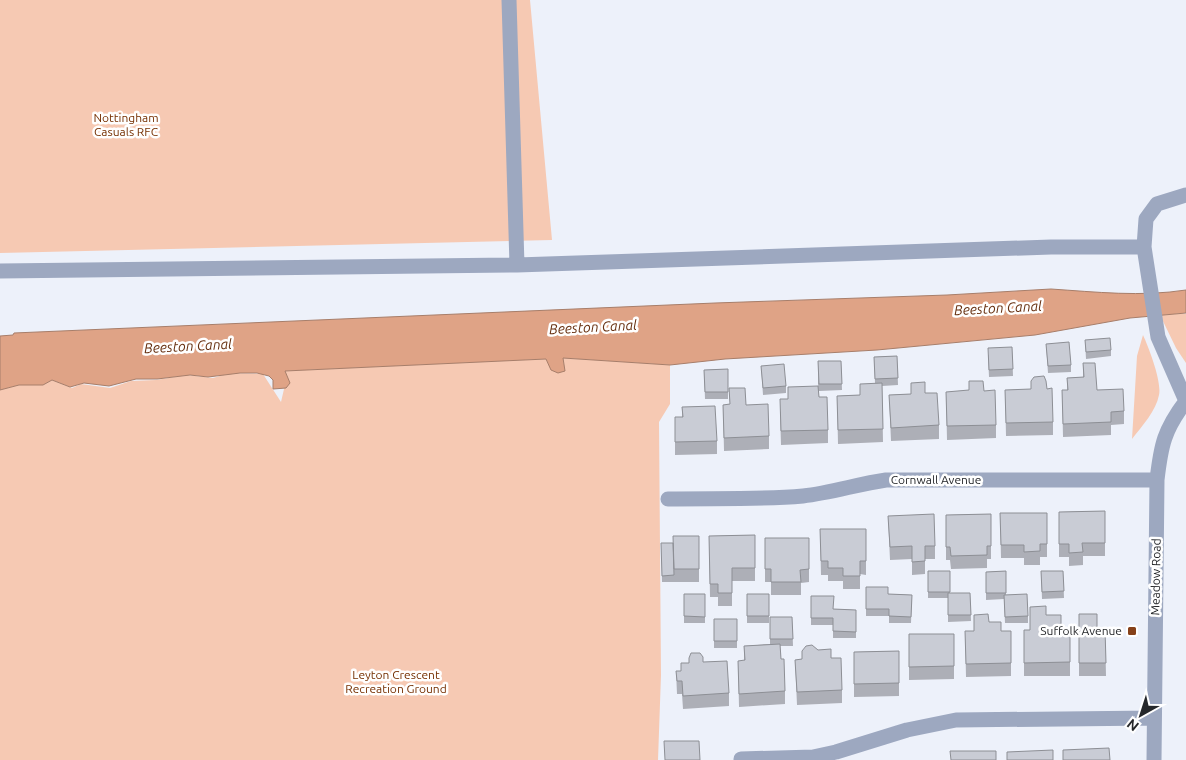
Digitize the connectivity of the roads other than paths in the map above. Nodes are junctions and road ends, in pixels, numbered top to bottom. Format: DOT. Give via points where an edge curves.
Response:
graph roads {
  1 [pos="509,0"];
  2 [pos="1186,195"];
  3 [pos="1144,247"];
  4 [pos="517,265"];
  5 [pos="0,271"];
  6 [pos="1186,401"];
  7 [pos="1157,480"];
  8 [pos="668,499"];
  9 [pos="1154,718"];
  10 [pos="741,759"];
  11 [pos="1154,760"];
  1 -- 4 [label="street"];
  2 -- 3 [label="street" via="1157,204 1146,219"];
  3 -- 4 [label="street" via="1051,247"];
  3 -- 6 [label="street" via="1158,337"];
  4 -- 5 [label="street"];
  6 -- 7 [label="street, Meadow Road" via="1164,436"];
  7 -- 8 [label="street, Cornwall Avenue" via="886,480 802,496"];
  7 -- 9 [label="street, Meadow Road"];
  9 -- 10 [label="street" via="956,720 907,730 836,752"];
  9 -- 11 [label="street, Meadow Road"];
}
